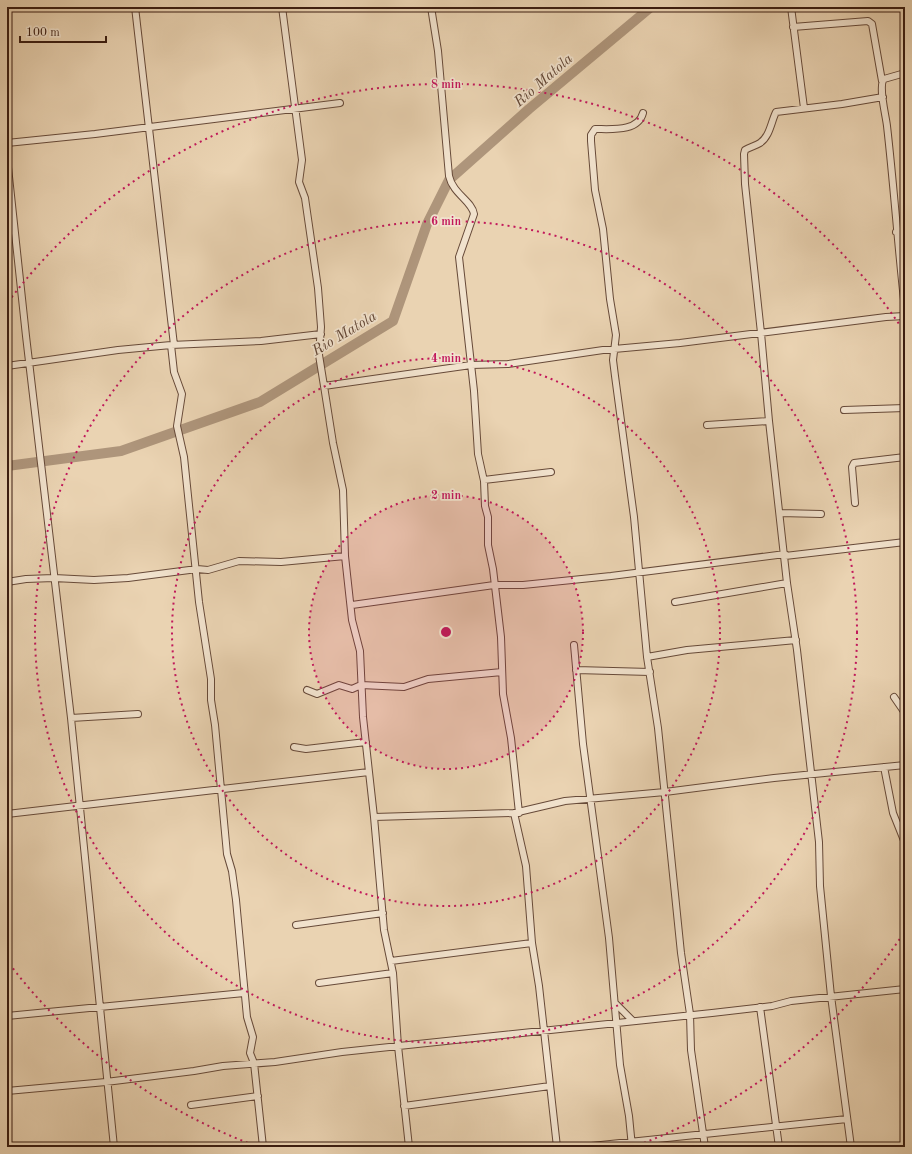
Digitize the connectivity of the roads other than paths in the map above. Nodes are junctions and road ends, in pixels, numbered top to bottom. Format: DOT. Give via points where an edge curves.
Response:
graph roads {
  1 [pos="135,7"];
  2 [pos="282,7"];
  3 [pos="431,7"];
  4 [pos="791,7"];
  5 [pos="794,27"];
  6 [pos="905,73"];
  7 [pos="882,81"];
  8 [pos="883,97"];
  9 [pos="340,103"];
  10 [pos="804,108"];
  11 [pos="296,110"];
  12 [pos="643,113"];
  13 [pos="150,126"];
  14 [pos="7,143"];
  15 [pos="7,158"];
  16 [pos="901,233"];
  17 [pos="905,309"];
  18 [pos="905,316"];
  19 [pos="761,333"];
  20 [pos="320,334"];
  21 [pos="172,345"];
  22 [pos="615,349"];
  23 [pos="29,363"];
  24 [pos="471,365"];
  25 [pos="7,366"];
  26 [pos="324,386"];
  27 [pos="905,408"];
  28 [pos="844,410"];
  29 [pos="769,421"];
  30 [pos="707,425"];
  31 [pos="905,457"];
  32 [pos="551,472"];
  33 [pos="484,480"];
  34 [pos="855,503"];
  35 [pos="780,513"];
  36 [pos="822,514"];
  37 [pos="905,542"];
  38 [pos="785,555"];
  39 [pos="345,556"];
  40 [pos="197,569"];
  41 [pos="640,572"];
  42 [pos="54,578"];
  43 [pos="7,582"];
  44 [pos="787,583"];
  45 [pos="494,585"];
  46 [pos="675,602"];
  47 [pos="352,605"];
  48 [pos="796,640"];
  49 [pos="574,645"];
  50 [pos="647,657"];
  51 [pos="576,670"];
  52 [pos="502,672"];
  53 [pos="650,672"];
  54 [pos="361,685"];
  55 [pos="307,690"];
  56 [pos="894,697"];
  57 [pos="905,713"];
  58 [pos="138,714"];
  59 [pos="71,718"];
  60 [pos="366,742"];
  61 [pos="294,747"];
  62 [pos="905,765"];
  63 [pos="884,767"];
  64 [pos="369,772"];
  65 [pos="811,776"];
  66 [pos="221,788"];
  67 [pos="665,792"];
  68 [pos="592,799"];
  69 [pos="519,804"];
  70 [pos="79,805"];
  71 [pos="526,811"];
  72 [pos="517,813"];
  73 [pos="7,814"];
  74 [pos="374,817"];
  75 [pos="905,843"];
  76 [pos="383,913"];
  77 [pos="296,925"];
  78 [pos="532,943"];
  79 [pos="391,961"];
  80 [pos="393,973"];
  81 [pos="319,983"];
  82 [pos="905,989"];
  83 [pos="244,993"];
  84 [pos="831,996"];
  85 [pos="615,1003"];
  86 [pos="98,1007"];
  87 [pos="760,1007"];
  88 [pos="690,1014"];
  89 [pos="7,1016"];
  90 [pos="632,1020"];
  91 [pos="616,1022"];
  92 [pos="544,1031"];
  93 [pos="398,1046"];
  94 [pos="254,1063"];
  95 [pos="106,1082"];
  96 [pos="550,1086"];
  97 [pos="7,1091"];
  98 [pos="258,1096"];
  99 [pos="191,1105"];
  100 [pos="404,1106"];
  101 [pos="848,1119"];
  102 [pos="776,1128"];
  103 [pos="703,1135"];
  104 [pos="632,1145"];
  105 [pos="114,1147"];
  106 [pos="263,1147"];
  107 [pos="409,1147"];
  108 [pos="557,1147"];
  109 [pos="582,1147"];
  110 [pos="705,1147"];
  111 [pos="779,1147"];
  112 [pos="851,1147"];
  1 -- 13 [label="street"];
  2 -- 11 [label="street"];
  3 -- 24 [label="street" via="438,51 449,176 452,187 472,207 474,214 459,257"];
  4 -- 5 [label="street"];
  5 -- 7 [label="street" via="868,21 872,24"];
  5 -- 10 [label="street"];
  6 -- 7 [label="street"];
  7 -- 8 [label="street"];
  8 -- 10 [label="street"];
  8 -- 16 [label="street"];
  9 -- 11 [label="street"];
  10 -- 19 [label="street" via="776,112 769,132 760,144 745,150 744,154"];
  11 -- 13 [label="street"];
  11 -- 20 [label="street" via="302,160 299,182 305,198 318,288"];
  12 -- 22 [label="street" via="641,120 634,126 595,129 591,136 595,190 603,230 616,335"];
  13 -- 14 [label="street"];
  13 -- 21 [label="street"];
  15 -- 23 [label="street"];
  16 -- 17 [label="street" via="897,241"];
  18 -- 19 [label="street"];
  19 -- 22 [label="street"];
  19 -- 29 [label="street"];
  20 -- 21 [label="street" via="261,342"];
  20 -- 26 [label="street" via="319,355"];
  21 -- 23 [label="street"];
  21 -- 40 [label="street" via="174,372 182,394 177,426 184,457"];
  22 -- 24 [label="street" via="508,364"];
  22 -- 41 [label="street" via="615,376"];
  23 -- 25 [label="street"];
  23 -- 42 [label="street"];
  24 -- 26 [label="street"];
  24 -- 33 [label="street" via="478,454"];
  26 -- 39 [label="street" via="343,490"];
  27 -- 28 [label="street"];
  29 -- 30 [label="street"];
  29 -- 35 [label="street"];
  31 -- 34 [label="street" via="854,463 852,466"];
  32 -- 33 [label="street"];
  33 -- 45 [label="street" via="488,545"];
  35 -- 36 [label="street"];
  35 -- 38 [label="street"];
  37 -- 38 [label="street"];
  38 -- 41 [label="street"];
  38 -- 44 [label="street"];
  39 -- 40 [label="street" via="281,562 239,561 208,570"];
  39 -- 47 [label="street"];
  40 -- 42 [label="street" via="94,580"];
  40 -- 66 [label="street"];
  41 -- 45 [label="street" via="523,585"];
  41 -- 50 [label="street"];
  42 -- 43 [label="street"];
  42 -- 59 [label="street"];
  44 -- 46 [label="street"];
  44 -- 48 [label="street"];
  45 -- 47 [label="street"];
  45 -- 52 [label="street" via="501,637"];
  47 -- 54 [label="street" via="352,620 360,652"];
  48 -- 50 [label="street" via="687,650"];
  48 -- 65 [label="street"];
  49 -- 51 [label="street"];
  50 -- 53 [label="street"];
  51 -- 53 [label="street"];
  51 -- 68 [label="street" via="583,744"];
  52 -- 54 [label="street" via="428,679 404,687"];
  52 -- 69 [label="street"];
  53 -- 67 [label="street"];
  54 -- 55 [label="street" via="352,689 337,686 318,694"];
  54 -- 60 [label="street"];
  56 -- 57 [label="street"];
  58 -- 59 [label="street"];
  59 -- 70 [label="street"];
  60 -- 61 [label="street" via="306,749"];
  60 -- 64 [label="street"];
  62 -- 63 [label="street"];
  63 -- 65 [label="street"];
  63 -- 75 [label="street" via="893,813"];
  64 -- 66 [label="street"];
  64 -- 74 [label="street"];
  65 -- 67 [label="street" via="774,778"];
  65 -- 84 [label="street"];
  66 -- 70 [label="street"];
  66 -- 83 [label="street" via="227,854 236,900"];
  67 -- 68 [label="street"];
  67 -- 88 [label="street" via="670,858"];
  68 -- 71 [label="street" via="565,801"];
  68 -- 85 [label="street"];
  69 -- 71 [label="street"];
  69 -- 72 [label="street"];
  70 -- 73 [label="street"];
  70 -- 86 [label="street"];
  71 -- 72 [label="street"];
  72 -- 74 [label="street"];
  72 -- 78 [label="street" via="527,871"];
  74 -- 76 [label="street"];
  76 -- 77 [label="street"];
  76 -- 79 [label="street"];
  78 -- 79 [label="street"];
  78 -- 92 [label="street"];
  79 -- 80 [label="street"];
  80 -- 81 [label="street"];
  80 -- 93 [label="street"];
  82 -- 84 [label="street"];
  83 -- 86 [label="street"];
  83 -- 94 [label="street" via="253,1037 250,1053"];
  84 -- 87 [label="street"];
  84 -- 101 [label="street"];
  85 -- 90 [label="street"];
  85 -- 91 [label="street"];
  86 -- 89 [label="street"];
  86 -- 95 [label="street"];
  87 -- 88 [label="street"];
  87 -- 102 [label="street"];
  88 -- 90 [label="street"];
  88 -- 103 [label="street" via="691,1050"];
  90 -- 91 [label="street"];
  91 -- 92 [label="street"];
  91 -- 104 [label="street"];
  92 -- 93 [label="street"];
  92 -- 96 [label="street"];
  93 -- 94 [label="street"];
  93 -- 100 [label="street"];
  94 -- 95 [label="street"];
  94 -- 98 [label="street"];
  95 -- 97 [label="street"];
  95 -- 105 [label="street"];
  96 -- 100 [label="street"];
  96 -- 108 [label="street"];
  98 -- 99 [label="street"];
  98 -- 106 [label="street"];
  100 -- 107 [label="street"];
  101 -- 102 [label="street"];
  101 -- 112 [label="street"];
  102 -- 103 [label="street"];
  102 -- 111 [label="street"];
  103 -- 104 [label="street"];
  103 -- 110 [label="street"];
  104 -- 109 [label="street"];
}
